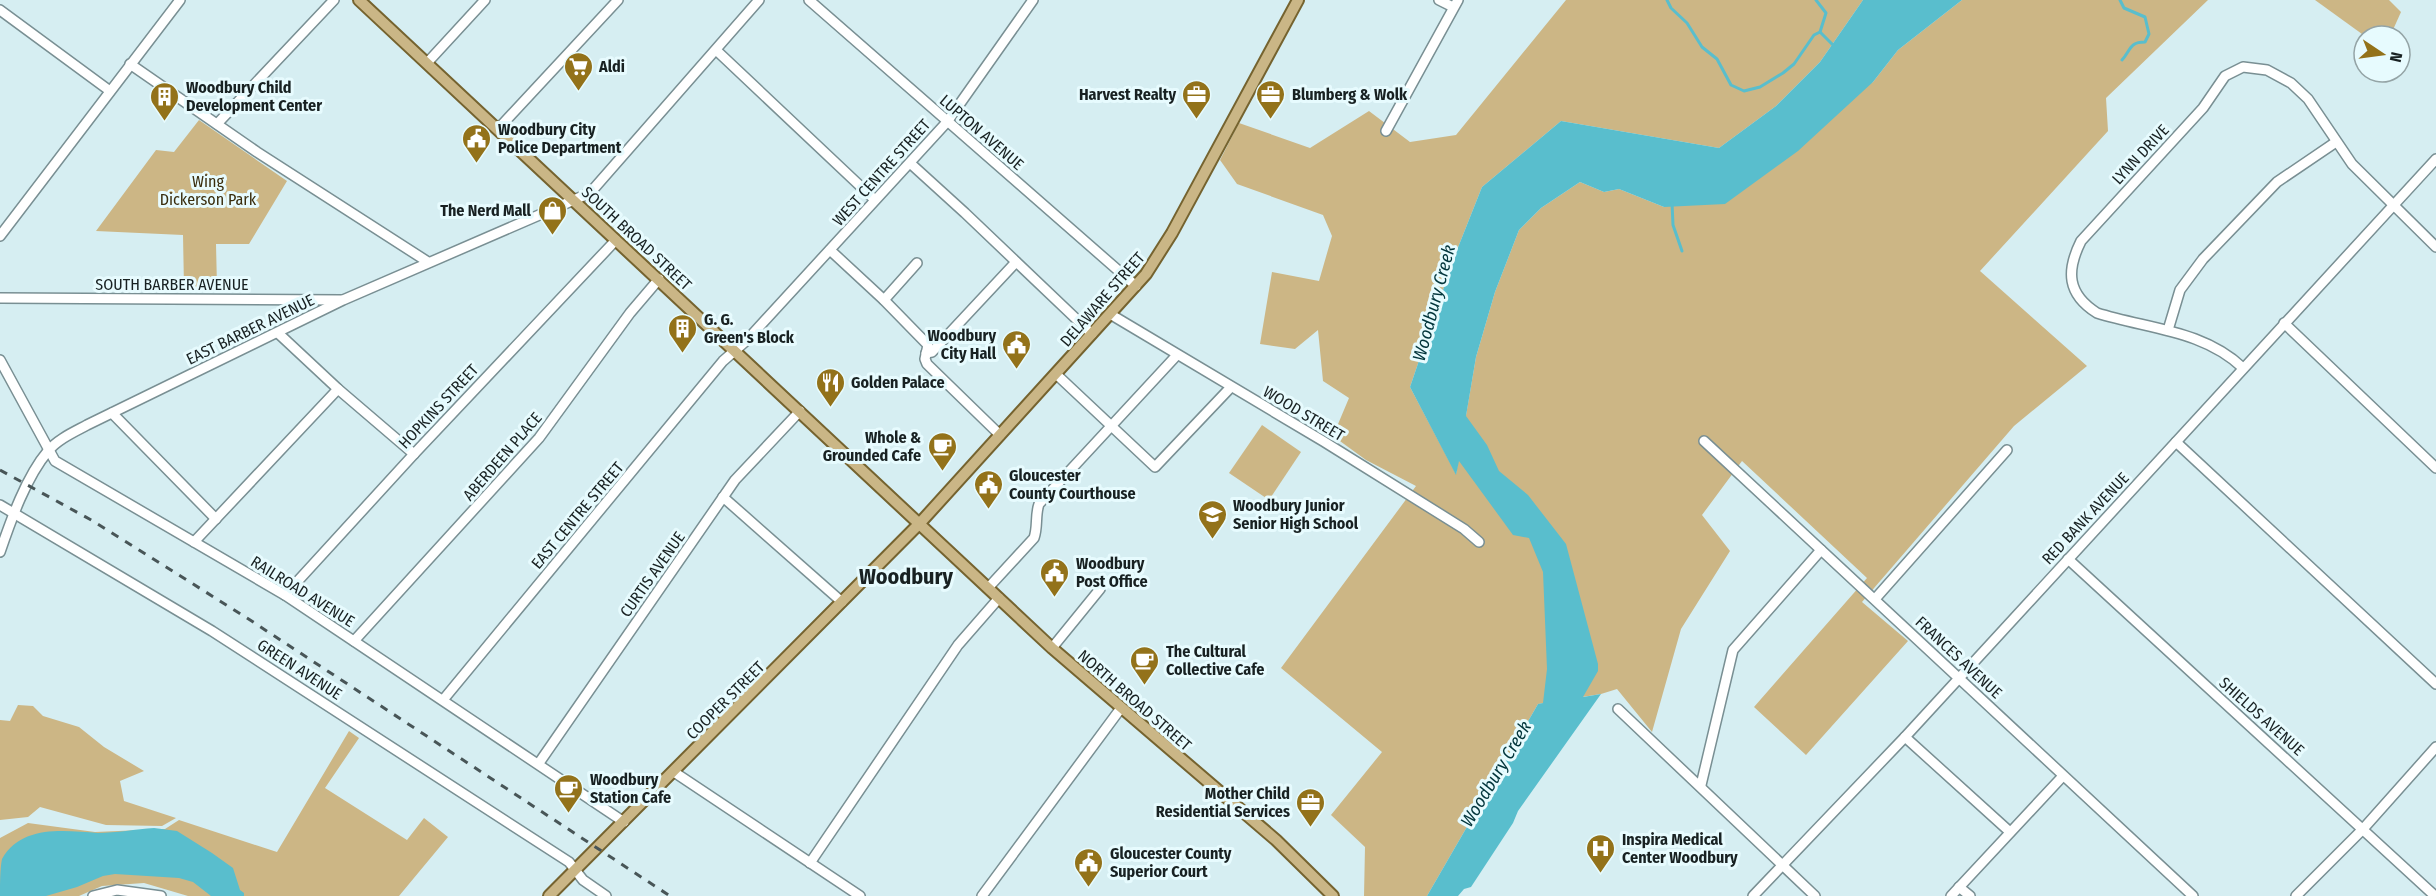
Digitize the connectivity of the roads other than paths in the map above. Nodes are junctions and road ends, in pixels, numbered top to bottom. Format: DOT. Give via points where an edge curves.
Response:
graph roads {
  1 [pos="3,0"];
  2 [pos="180,0"];
  3 [pos="334,0"];
  4 [pos="359,0"];
  5 [pos="485,0"];
  6 [pos="618,0"];
  7 [pos="759,0"];
  8 [pos="809,0"];
  9 [pos="1298,0"];
  10 [pos="1439,0"];
  11 [pos="1028,2"];
  12 [pos="0,4"];
  13 [pos="1456,4"];
  14 [pos="0,10"];
  15 [pos="716,50"];
  16 [pos="427,63"];
  17 [pos="130,64"];
  18 [pos="110,91"];
  19 [pos="947,122"];
  20 [pos="217,124"];
  21 [pos="498,129"];
  22 [pos="1386,131"];
  23 [pos="2336,142"];
  24 [pos="2436,159"];
  25 [pos="910,164"];
  26 [pos="875,200"];
  27 [pos="574,201"];
  28 [pos="2393,206"];
  29 [pos="0,236"];
  30 [pos="616,240"];
  31 [pos="2436,247"];
  32 [pos="830,250"];
  33 [pos="428,262"];
  34 [pos="1016,262"];
  35 [pos="917,263"];
  36 [pos="659,279"];
  37 [pos="1136,286"];
  38 [pos="0,298"];
  39 [pos="343,300"];
  40 [pos="884,300"];
  41 [pos="1110,314"];
  42 [pos="2284,324"];
  43 [pos="2168,330"];
  44 [pos="278,333"];
  45 [pos="1092,334"];
  46 [pos="735,350"];
  47 [pos="926,353"];
  48 [pos="1178,355"];
  49 [pos="0,360"];
  50 [pos="2243,368"];
  51 [pos="1056,374"];
  52 [pos="1232,387"];
  53 [pos="338,389"];
  54 [pos="800,411"];
  55 [pos="111,413"];
  56 [pos="1110,426"];
  57 [pos="1000,435"];
  58 [pos="1704,441"];
  59 [pos="2176,442"];
  60 [pos="2007,450"];
  61 [pos="48,451"];
  62 [pos="414,454"];
  63 [pos="2436,468"];
  64 [pos="723,497"];
  65 [pos="0,505"];
  66 [pos="14,512"];
  67 [pos="216,519"];
  68 [pos="920,523"];
  69 [pos="194,542"];
  70 [pos="1479,542"];
  71 [pos="1821,550"];
  72 [pos="0,552"];
  73 [pos="2068,559"];
  74 [pos="988,588"];
  75 [pos="1100,589"];
  76 [pos="285,595"];
  77 [pos="999,598"];
  78 [pos="1875,599"];
  79 [pos="842,603"];
  80 [pos="354,641"];
  81 [pos="1052,648"];
  82 [pos="1959,676"];
  83 [pos="2436,684"];
  84 [pos="443,700"];
  85 [pos="1121,708"];
  86 [pos="1618,709"];
  87 [pos="1905,737"];
  88 [pos="2436,747"];
  89 [pos="539,763"];
  90 [pos="674,772"];
  91 [pos="2062,777"];
  92 [pos="1701,785"];
  93 [pos="624,822"];
  94 [pos="2363,829"];
  95 [pos="2010,832"];
  96 [pos="810,863"];
  97 [pos="1781,865"];
  98 [pos="575,870"];
  99 [pos="1959,887"];
  100 [pos="93,896"];
  101 [pos="161,896"];
  102 [pos="549,896"];
  103 [pos="606,896"];
  104 [pos="860,896"];
  105 [pos="982,896"];
  106 [pos="1333,896"];
  107 [pos="1754,896"];
  108 [pos="1815,896"];
  109 [pos="1951,896"];
  110 [pos="1970,896"];
  111 [pos="2193,896"];
  112 [pos="2296,896"];
  113 [pos="2435,896"];
  1 -- 12 [label="street"];
  2 -- 17 [label="street"];
  3 -- 20 [label="street"];
  4 -- 16 [label="main road, SOUTH BROAD STREET"];
  5 -- 16 [label="street"];
  6 -- 21 [label="street"];
  7 -- 15 [label="street, EAST BARBER AVENUE"];
  8 -- 19 [label="street, LUPTON AVENUE"];
  9 -- 37 [label="main road, DELAWARE STREET" via="1161,253"];
  10 -- 13 [label="street"];
  11 -- 19 [label="street, WEST CENTRE STREET"];
  13 -- 22 [label="street"];
  14 -- 18 [label="street"];
  15 -- 26 [label="street"];
  15 -- 27 [label="street, EAST BARBER AVENUE" via="590,193"];
  16 -- 21 [label="main road, SOUTH BROAD STREET"];
  17 -- 18 [label="street"];
  17 -- 20 [label="street"];
  18 -- 29 [label="street"];
  19 -- 25 [label="street, WEST CENTRE STREET"];
  19 -- 37 [label="street, LUPTON AVENUE"];
  20 -- 33 [label="street"];
  21 -- 27 [label="main road, SOUTH BROAD STREET"];
  23 -- 28 [label="street, LYNN DRIVE"];
  23 -- 43 [label="street" via="2263,194 2203,259 2180,290"];
  23 -- 43 [label="street, LYNN DRIVE" via="2308,99 2290,83 2267,70 2243,67 2225,76 2203,108 2081,241 2073,257 2071,278 2076,294 2087,306 2122,321"];
  24 -- 28 [label="street, RED BANK AVENUE"];
  25 -- 26 [label="street, WEST CENTRE STREET"];
  25 -- 34 [label="street"];
  26 -- 32 [label="street, WEST CENTRE STREET"];
  27 -- 30 [label="main road, SOUTH BROAD STREET"];
  27 -- 33 [label="street, EAST BARBER AVENUE"];
  28 -- 31 [label="street, LYNN DRIVE"];
  28 -- 42 [label="street, RED BANK AVENUE"];
  30 -- 36 [label="main road, SOUTH BROAD STREET"];
  30 -- 62 [label="street, HOPKINS STREET"];
  32 -- 40 [label="street"];
  32 -- 46 [label="street, WEST CENTRE STREET"];
  33 -- 39 [label="street, EAST BARBER AVENUE"];
  34 -- 45 [label="street"];
  34 -- 47 [label="street"];
  35 -- 40 [label="street"];
  36 -- 46 [label="main road, SOUTH BROAD STREET"];
  36 -- 80 [label="street, ABERDEEN PLACE" via="539,438"];
  37 -- 41 [label="main road, DELAWARE STREET"];
  38 -- 39 [label="street, SOUTH BARBER AVENUE"];
  39 -- 44 [label="street, EAST BARBER AVENUE"];
  40 -- 47 [label="street" via="928,345"];
  41 -- 45 [label="main road, DELAWARE STREET"];
  41 -- 48 [label="street, WOOD STREET"];
  42 -- 50 [label="street, RED BANK AVENUE"];
  42 -- 63 [label="street"];
  43 -- 50 [label="street, LYNN DRIVE" via="2211,344"];
  44 -- 53 [label="street"];
  44 -- 55 [label="street, EAST BARBER AVENUE"];
  45 -- 51 [label="main road, DELAWARE STREET"];
  46 -- 54 [label="main road, SOUTH BROAD STREET"];
  46 -- 84 [label="street, EAST CENTRE STREET"];
  47 -- 57 [label="street" via="927,364"];
  48 -- 52 [label="street, WOOD STREET"];
  48 -- 56 [label="street"];
  49 -- 61 [label="street, RAILROAD AVENUE"];
  50 -- 59 [label="street, RED BANK AVENUE"];
  51 -- 56 [label="street"];
  51 -- 57 [label="main road, DELAWARE STREET"];
  52 -- 56 [label="street" via="1155,467"];
  52 -- 70 [label="street, WOOD STREET" via="1464,529"];
  53 -- 62 [label="street"];
  53 -- 67 [label="street"];
  54 -- 64 [label="street, CURTIS AVENUE"];
  54 -- 68 [label="main road, SOUTH BROAD STREET"];
  55 -- 61 [label="street, EAST BARBER AVENUE" via="62,439"];
  55 -- 67 [label="street"];
  56 -- 74 [label="street" via="1039,504 1034,538"];
  57 -- 68 [label="main road, DELAWARE STREET"];
  58 -- 71 [label="street, FRANCES AVENUE"];
  59 -- 73 [label="street, RED BANK AVENUE"];
  59 -- 83 [label="street"];
  60 -- 78 [label="street"];
  61 -- 66 [label="street, EAST BARBER AVENUE"];
  61 -- 69 [label="street, RAILROAD AVENUE" via="55,460"];
  62 -- 76 [label="street, HOPKINS STREET"];
  64 -- 79 [label="street"];
  64 -- 89 [label="street, CURTIS AVENUE"];
  65 -- 66 [label="street, GREEN AVENUE"];
  66 -- 72 [label="street, EAST BARBER AVENUE"];
  66 -- 98 [label="street, GREEN AVENUE" via="297,685 569,862"];
  67 -- 69 [label="street"];
  68 -- 74 [label="main road, NORTH BROAD STREET"];
  68 -- 79 [label="main road, COOPER STREET"];
  69 -- 76 [label="street, RAILROAD AVENUE"];
  71 -- 78 [label="street, FRANCES AVENUE"];
  71 -- 92 [label="street" via="1733,650"];
  73 -- 82 [label="street, RED BANK AVENUE"];
  73 -- 94 [label="street, SHIELDS AVENUE"];
  74 -- 77 [label="main road, NORTH BROAD STREET"];
  75 -- 81 [label="street"];
  76 -- 80 [label="street, RAILROAD AVENUE"];
  77 -- 81 [label="main road, NORTH BROAD STREET"];
  77 -- 96 [label="street" via="962,639"];
  78 -- 82 [label="street, FRANCES AVENUE"];
  79 -- 90 [label="main road, COOPER STREET"];
  80 -- 84 [label="street, RAILROAD AVENUE"];
  81 -- 85 [label="main road, NORTH BROAD STREET"];
  82 -- 87 [label="street, RED BANK AVENUE"];
  82 -- 91 [label="street, FRANCES AVENUE"];
  84 -- 89 [label="street, RAILROAD AVENUE"];
  85 -- 105 [label="street"];
  85 -- 106 [label="main road, NORTH BROAD STREET" via="1276,840"];
  86 -- 92 [label="street"];
  87 -- 95 [label="street"];
  87 -- 97 [label="street, RED BANK AVENUE"];
  88 -- 94 [label="street"];
  89 -- 93 [label="street, RAILROAD AVENUE"];
  90 -- 93 [label="main road, COOPER STREET"];
  90 -- 96 [label="street"];
  91 -- 95 [label="street"];
  91 -- 111 [label="street, FRANCES AVENUE"];
  92 -- 97 [label="street"];
  93 -- 98 [label="main road, COOPER STREET"];
  94 -- 112 [label="street"];
  94 -- 113 [label="street, SHIELDS AVENUE"];
  95 -- 99 [label="street"];
  96 -- 104 [label="street"];
  97 -- 107 [label="street, RED BANK AVENUE"];
  97 -- 108 [label="street"];
  98 -- 102 [label="main road, COOPER STREET"];
  98 -- 103 [label="street, GREEN AVENUE"];
  99 -- 109 [label="street"];
  99 -- 110 [label="street"];
  100 -- 101 [label="street" via="117,890"];
}
